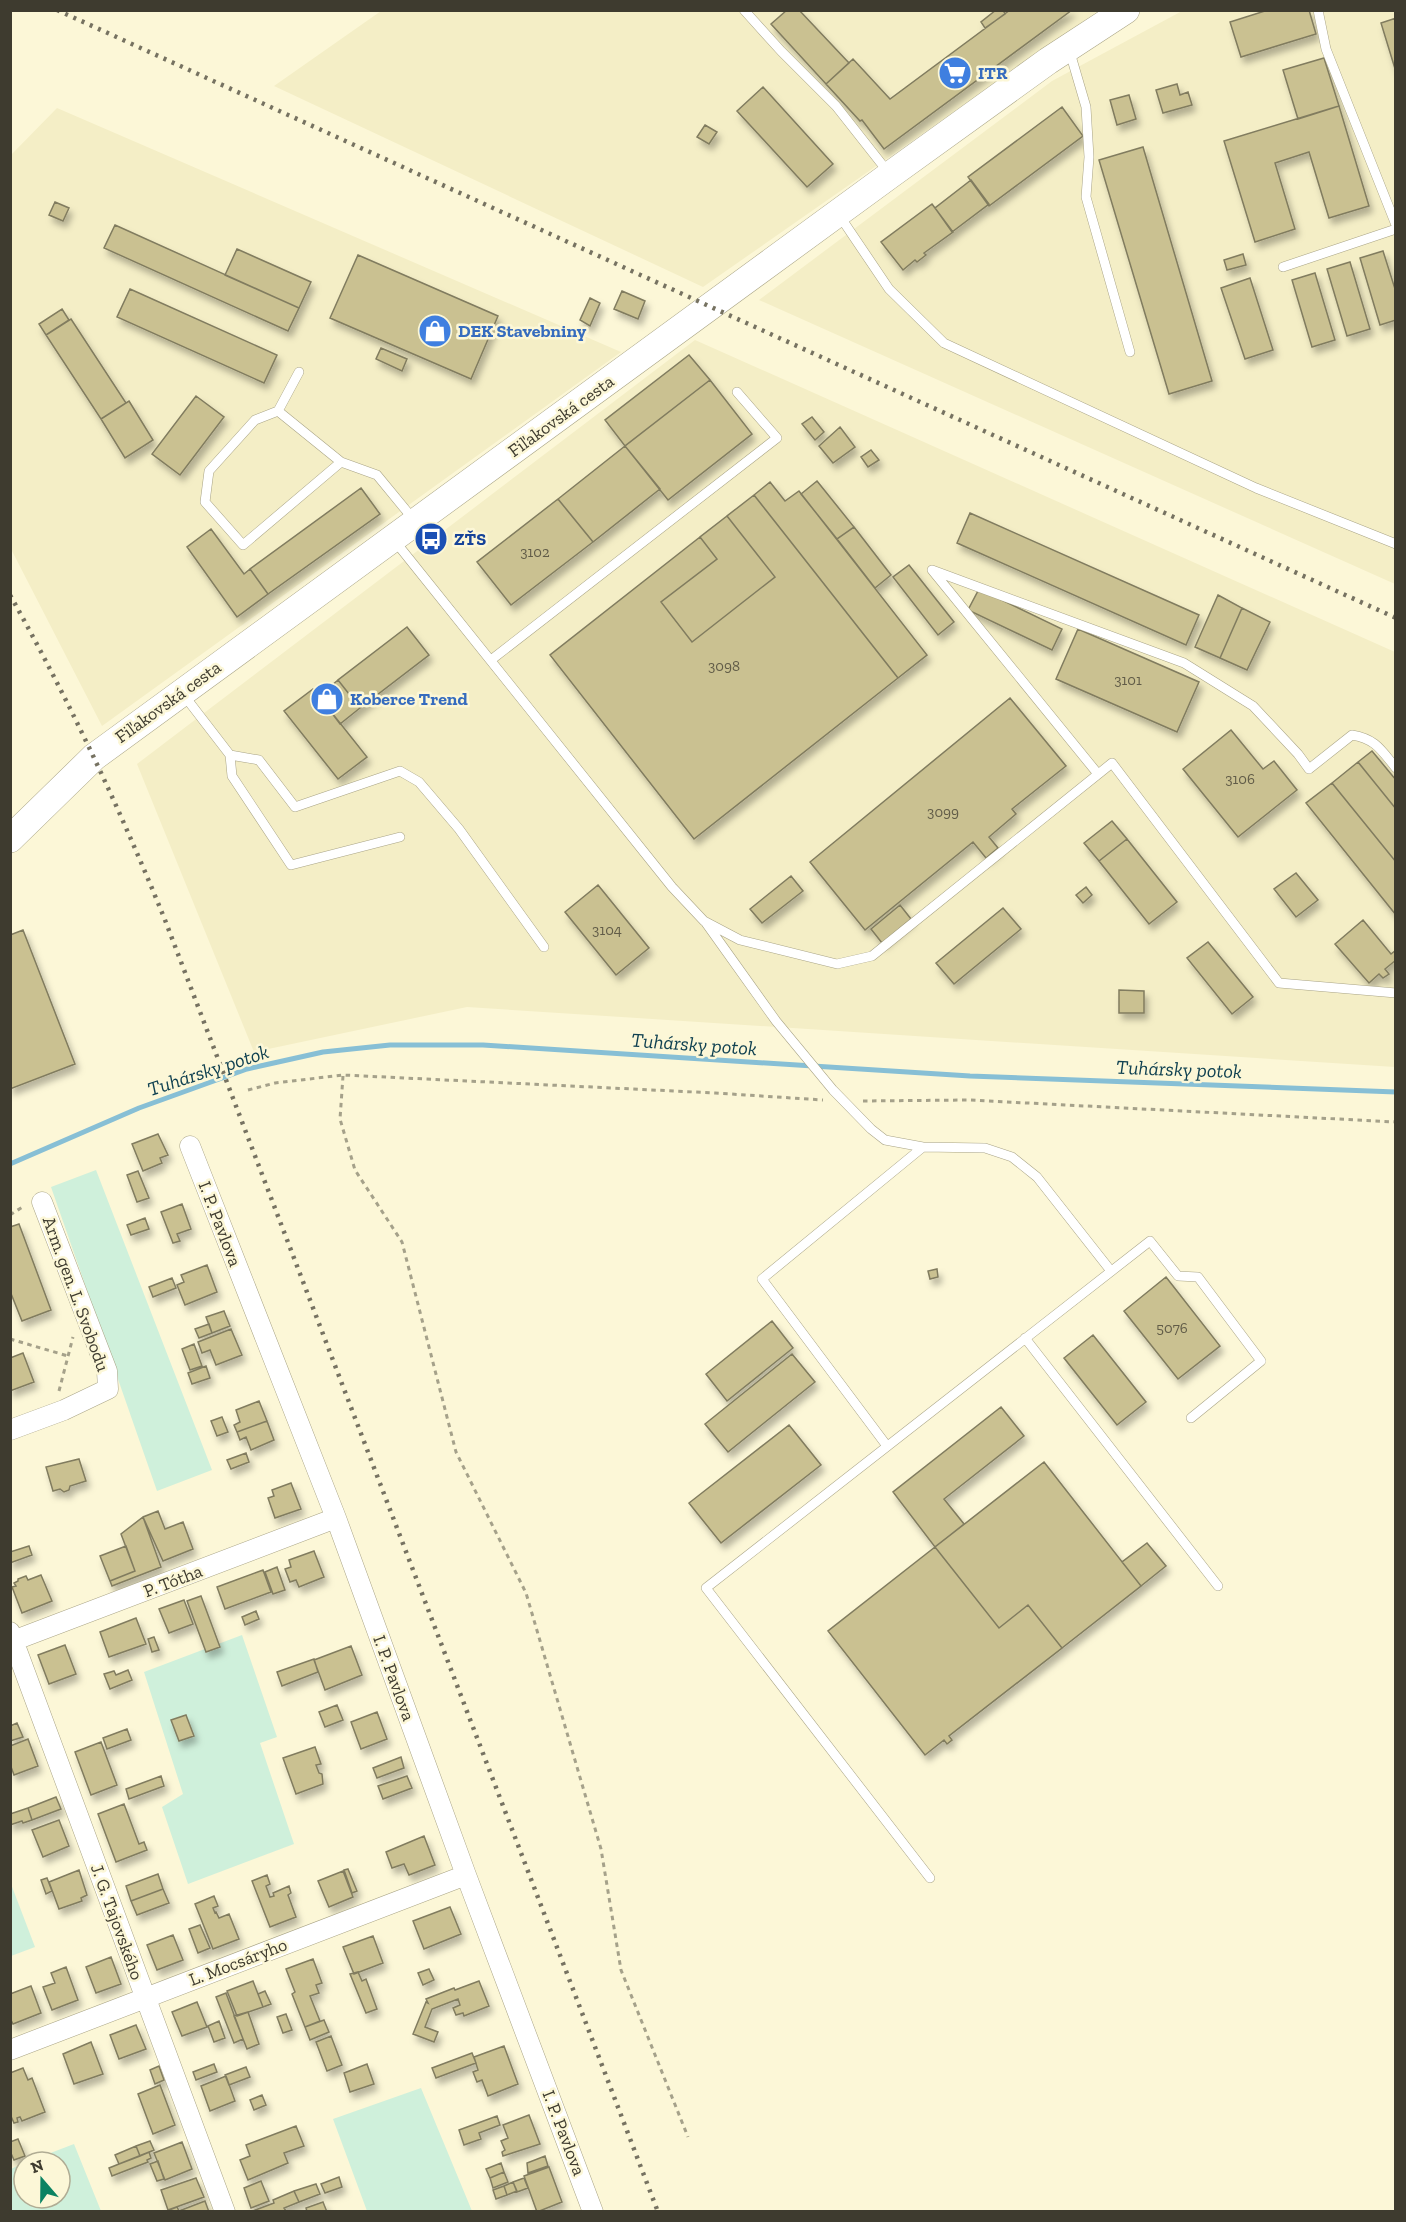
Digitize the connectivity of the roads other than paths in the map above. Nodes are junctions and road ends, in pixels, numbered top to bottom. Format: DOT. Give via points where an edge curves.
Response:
graph roads {
  1 [pos="744,10"];
  2 [pos="1318,10"];
  3 [pos="1116,13"];
  4 [pos="1069,47"];
  5 [pos="890,175"];
  6 [pos="837,213"];
  7 [pos="1395,227"];
  8 [pos="1283,267"];
  9 [pos="1130,352"];
  10 [pos="299,372"];
  11 [pos="737,392"];
  12 [pos="278,411"];
  13 [pos="341,462"];
  14 [pos="416,522"];
  15 [pos="392,539"];
  16 [pos="1395,544"];
  17 [pos="490,660"];
  18 [pos="182,692"];
  19 [pos="230,755"];
  20 [pos="1395,768"];
  21 [pos="1098,774"];
  22 [pos="14,827"];
  23 [pos="400,837"];
  24 [pos="704,921"];
  25 [pos="544,947"];
  26 [pos="1395,993"];
  27 [pos="190,1146"];
  28 [pos="923,1147"];
  29 [pos="42,1202"];
  30 [pos="1111,1271"];
  31 [pos="1025,1338"];
  32 [pos="1191,1418"];
  33 [pos="10,1430"];
  34 [pos="887,1446"];
  35 [pos="336,1518"];
  36 [pos="1218,1586"];
  37 [pos="12,1639"];
  38 [pos="466,1875"];
  39 [pos="930,1878"];
  40 [pos="145,1998"];
  41 [pos="10,2050"];
  42 [pos="225,2211"];
  43 [pos="593,2211"];
  1 -- 5 [label="lane" via="836,106"];
  2 -- 7 [label="lane" via="1326,49"];
  3 -- 4 [label="street, Fiľakovská cesta"];
  4 -- 5 [label="street, Fiľakovská cesta"];
  4 -- 9 [label="lane" via="1086,107 1086,197"];
  5 -- 6 [label="street, Fiľakovská cesta"];
  6 -- 14 [label="street, Fiľakovská cesta"];
  6 -- 16 [label="lane" via="889,289 944,343 1256,488"];
  7 -- 8 [label="lane"];
  10 -- 12 [label="lane"];
  11 -- 17 [label="lane" via="777,438"];
  12 -- 13 [label="lane"];
  12 -- 13 [label="lane" via="255,420 209,471 205,502 243,545"];
  13 -- 14 [label="lane" via="377,475"];
  14 -- 15 [label="street, Fiľakovská cesta"];
  15 -- 17 [label="lane"];
  15 -- 18 [label="street, Fiľakovská cesta"];
  17 -- 24 [label="lane"];
  18 -- 19 [label="lane"];
  18 -- 22 [label="street, Fiľakovská cesta" via="94,757"];
  19 -- 23 [label="lane" via="232,776 291,866"];
  19 -- 25 [label="lane" via="259,760 295,807 400,771 419,782 459,829"];
  20 -- 21 [label="lane" via="1366,737 1352,735 1309,769 1253,706 1184,663 932,570"];
  21 -- 24 [label="lane" via="873,956 837,964 740,940"];
  21 -- 26 [label="lane" via="1112,763 1279,983"];
  24 -- 28 [label="lane" via="776,1021 833,1090 885,1140"];
  27 -- 35 [label="street, I. P. Pavlova"];
  28 -- 30 [label="lane" via="985,1148 1012,1157 1037,1177"];
  28 -- 34 [label="lane" via="762,1279"];
  29 -- 33 [label="street, Arm. gen. L. Svobodu" via="107,1371 108,1389"];
  30 -- 31 [label="lane"];
  30 -- 32 [label="lane" via="1150,1241 1178,1276 1197,1277 1262,1361"];
  31 -- 34 [label="lane"];
  31 -- 36 [label="lane"];
  34 -- 39 [label="lane" via="706,1588"];
  35 -- 37 [label="street, P. Tótha"];
  35 -- 38 [label="street, I. P. Pavlova"];
  37 -- 40 [label="street, J. G. Tajovského"];
  38 -- 40 [label="street, L. Mocsáryho"];
  38 -- 43 [label="street, I. P. Pavlova"];
  40 -- 41 [label="street, L. Mocsáryho"];
  40 -- 42 [label="street, J. G. Tajovského"];
}
